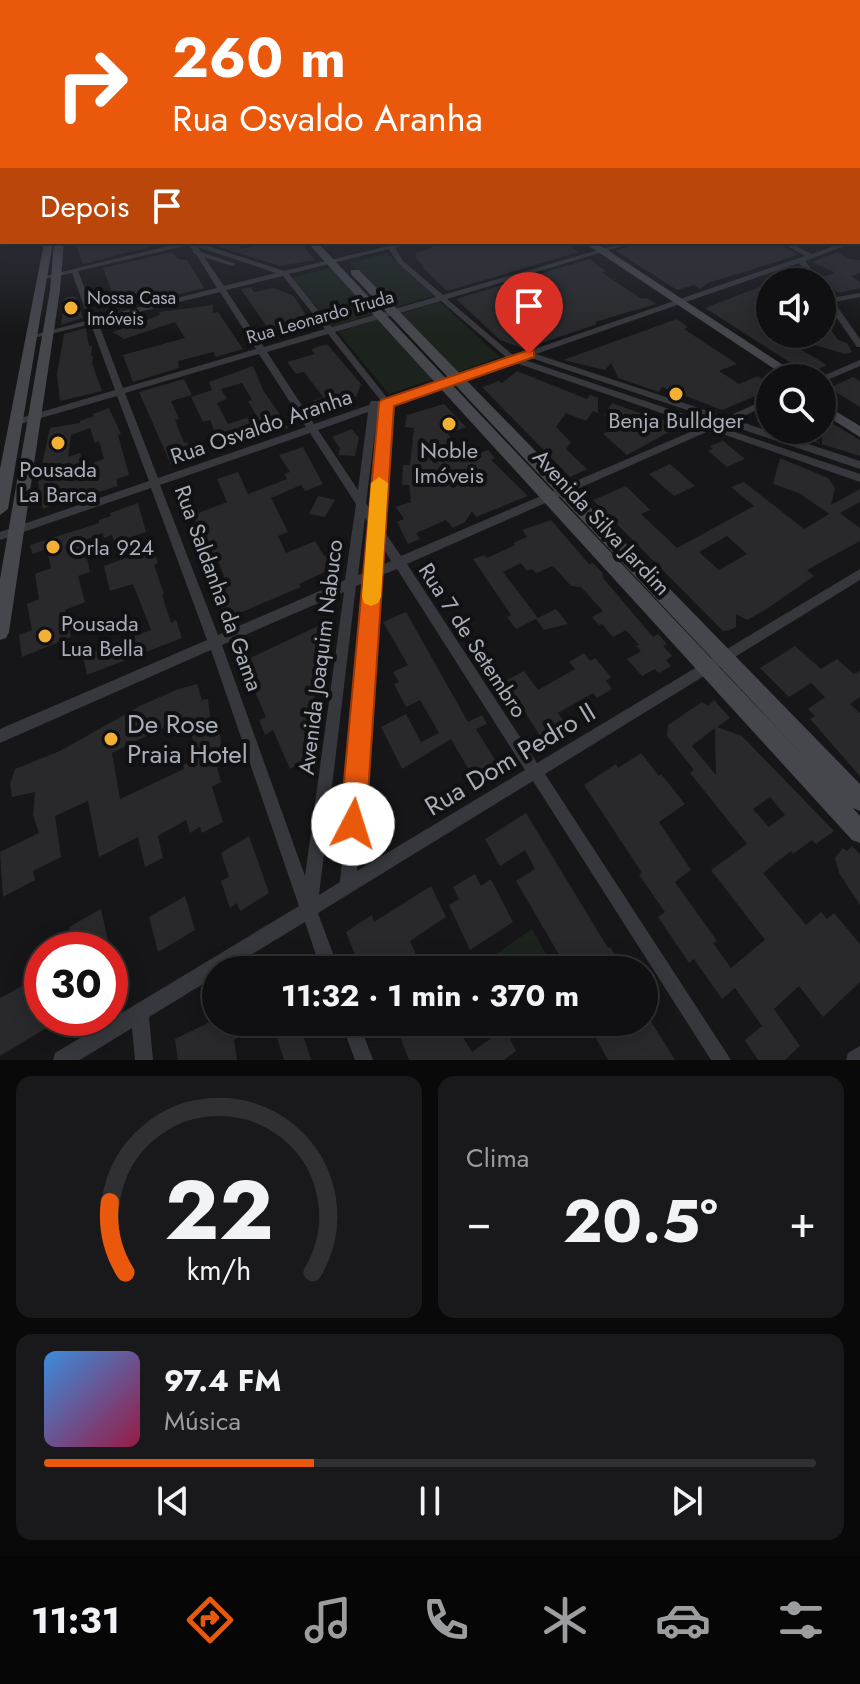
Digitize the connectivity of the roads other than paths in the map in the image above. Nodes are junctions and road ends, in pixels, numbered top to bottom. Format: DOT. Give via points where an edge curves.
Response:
graph roads {
  1 [pos="50,244"];
  2 [pos="59,244"];
  3 [pos="168,244"];
  4 [pos="193,244"];
  5 [pos="315,244"];
  6 [pos="326,244"];
  7 [pos="622,244"];
  8 [pos="787,244"];
  9 [pos="846,244"];
  10 [pos="174,246"];
  11 [pos="396,246"];
  12 [pos="594,249"];
  13 [pos="811,256"];
  14 [pos="801,260"];
  15 [pos="337,261"];
  16 [pos="807,268"];
  17 [pos="74,270"];
  18 [pos="285,274"];
  19 [pos="51,275"];
  20 [pos="273,277"];
  21 [pos="294,283"];
  22 [pos="222,290"];
  23 [pos="860,295"];
  24 [pos="440,299"];
  25 [pos="836,300"];
  26 [pos="675,304"];
  27 [pos="836,311"];
  28 [pos="387,314"];
  29 [pos="95,323"];
  30 [pos="332,330"];
  31 [pos="41,336"];
  32 [pos="860,345"];
  33 [pos="496,347"];
  34 [pos="261,351"];
  35 [pos="529,354"];
  36 [pos="513,359"];
  37 [pos="860,363"];
  38 [pos="759,364"];
  39 [pos="774,364"];
  40 [pos="836,373"];
  41 [pos="450,382"];
  42 [pos="120,391"];
  43 [pos="378,392"];
  44 [pos="387,403"];
  45 [pos="836,406"];
  46 [pos="756,407"];
  47 [pos="371,409"];
  48 [pos="33,417"];
  49 [pos="728,419"];
  50 [pos="853,420"];
  51 [pos="17,422"];
  52 [pos="711,426"];
  53 [pos="312,429"];
  54 [pos="860,429"];
  55 [pos="860,465"];
  56 [pos="860,478"];
  57 [pos="155,483"];
  58 [pos="557,494"];
  59 [pos="359,500"];
  60 [pos="0,509"];
  61 [pos="375,525"];
  62 [pos="16,531"];
  63 [pos="0,536"];
  64 [pos="399,562"];
  65 [pos="373,574"];
  66 [pos="860,574"];
  67 [pos="350,584"];
  68 [pos="0,632"];
  69 [pos="215,643"];
  70 [pos="724,658"];
  71 [pos="707,668"];
  72 [pos="0,736"];
  73 [pos="535,772"];
  74 [pos="860,800"];
  75 [pos="860,832"];
  76 [pos="348,886"];
  77 [pos="308,910"];
  78 [pos="325,956"];
  79 [pos="140,1013"];
  80 [pos="355,1036"];
  81 [pos="860,1055"];
  82 [pos="62,1060"];
  83 [pos="144,1060"];
  84 [pos="364,1060"];
  85 [pos="722,1060"];
  86 [pos="855,1060"];
  1 -- 19 [label="street"];
  2 -- 19 [label="street"];
  3 -- 10 [label="street"];
  4 -- 10 [label="street"];
  4 -- 10 [label="street"];
  4 -- 18 [label="street"];
  4 -- 20 [label="street"];
  4 -- 22 [label="street, Rua 7 de Setembro"];
  5 -- 15 [label="street, Avenida Silva Jardim"];
  6 -- 15 [label="street, Avenida Silva Jardim"];
  7 -- 12 [label="street, Rua Leonardo Truda"];
  8 -- 13 [label="street"];
  9 -- 13 [label="street, Rua Osvaldo Aranha"];
  10 -- 17 [label="street"];
  11 -- 15 [label="street"];
  11 -- 24 [label="street" via="400,262"];
  12 -- 24 [label="street, Rua Leonardo Truda"];
  12 -- 26 [label="street"];
  13 -- 14 [label="street, Rua Osvaldo Aranha"];
  14 -- 16 [label="street"];
  14 -- 26 [label="street, Rua Osvaldo Aranha"];
  15 -- 18 [label="street"];
  15 -- 28 [label="street, Avenida Silva Jardim"];
  17 -- 19 [label="street"];
  17 -- 29 [label="street, Rua Saldanha da Gama"];
  18 -- 20 [label="street"];
  18 -- 21 [label="street"];
  19 -- 31 [label="street"];
  20 -- 21 [label="street"];
  20 -- 22 [label="street"];
  21 -- 30 [label="street"];
  22 -- 29 [label="street"];
  22 -- 34 [label="street, Rua 7 de Setembro"];
  23 -- 25 [label="street"];
  24 -- 28 [label="street, Rua Leonardo Truda"];
  24 -- 33 [label="street"];
  26 -- 35 [label="street, Rua Osvaldo Aranha"];
  26 -- 38 [label="street"];
  26 -- 39 [label="street"];
  27 -- 32 [label="street"];
  28 -- 30 [label="street, Rua Leonardo Truda"];
  28 -- 41 [label="street, Avenida Silva Jardim"];
  29 -- 31 [label="street"];
  29 -- 42 [label="street, Rua Saldanha da Gama"];
  30 -- 34 [label="street, Rua Leonardo Truda"];
  30 -- 43 [label="street"];
  31 -- 48 [label="street"];
  31 -- 51 [label="street"];
  33 -- 35 [label="street"];
  33 -- 36 [label="street"];
  34 -- 42 [label="street, Rua Leonardo Truda"];
  34 -- 53 [label="street, Rua 7 de Setembro"];
  35 -- 36 [label="street, Rua Osvaldo Aranha"];
  35 -- 49 [label="street"];
  36 -- 41 [label="street, Rua Osvaldo Aranha"];
  36 -- 52 [label="street"];
  37 -- 40 [label="street"];
  41 -- 44 [label="street, Rua Osvaldo Aranha"];
  41 -- 58 [label="street, Avenida Silva Jardim"];
  42 -- 48 [label="street, Rua Leonardo Truda"];
  42 -- 57 [label="street, Rua Saldanha da Gama"];
  43 -- 44 [label="street"];
  43 -- 47 [label="street, Avenida Joaquim Nabuco"];
  44 -- 47 [label="street, Rua Osvaldo Aranha"];
  44 -- 61 [label="street, Avenida Joaquim Nabuco"];
  45 -- 50 [label="street"];
  46 -- 49 [label="street"];
  47 -- 53 [label="street, Rua Osvaldo Aranha"];
  47 -- 59 [label="street, Avenida Joaquim Nabuco"];
  48 -- 51 [label="street, Rua Leonardo Truda"];
  48 -- 62 [label="street"];
  49 -- 52 [label="street"];
  49 -- 55 [label="street"];
  50 -- 54 [label="street"];
  51 -- 60 [label="street"];
  52 -- 56 [label="street"];
  52 -- 58 [label="street"];
  53 -- 57 [label="street, Rua Osvaldo Aranha"];
  53 -- 59 [label="street, Rua 7 de Setembro"];
  57 -- 62 [label="street, Rua Osvaldo Aranha"];
  57 -- 69 [label="street, Rua Saldanha da Gama"];
  58 -- 64 [label="street"];
  58 -- 70 [label="street, Avenida Silva Jardim"];
  58 -- 71 [label="street, Avenida Silva Jardim"];
  59 -- 61 [label="street, Rua 7 de Setembro"];
  59 -- 67 [label="street, Avenida Joaquim Nabuco"];
  61 -- 64 [label="street, Rua 7 de Setembro"];
  61 -- 65 [label="street, Avenida Joaquim Nabuco"];
  62 -- 63 [label="street, Rua Osvaldo Aranha"];
  62 -- 68 [label="street"];
  64 -- 65 [label="street"];
  64 -- 73 [label="street, Rua 7 de Setembro"];
  65 -- 67 [label="street"];
  65 -- 76 [label="street, Avenida Joaquim Nabuco"];
  66 -- 70 [label="street, Rua Dom Pedro II"];
  67 -- 69 [label="street"];
  67 -- 77 [label="street, Avenida Joaquim Nabuco"];
  69 -- 72 [label="street"];
  69 -- 77 [label="street, Rua Saldanha da Gama"];
  70 -- 71 [label="street, Rua Dom Pedro II"];
  70 -- 74 [label="street, Avenida Silva Jardim"];
  71 -- 73 [label="street, Rua Dom Pedro II"];
  71 -- 75 [label="street, Avenida Silva Jardim"];
  73 -- 76 [label="street, Rua Dom Pedro II"];
  73 -- 85 [label="street, Rua 7 de Setembro"];
  76 -- 77 [label="street, Rua Dom Pedro II"];
  77 -- 78 [label="street, Rua Saldanha da Gama"];
  77 -- 79 [label="street, Rua Dom Pedro II"];
  79 -- 82 [label="street, Rua Dom Pedro II"];
  79 -- 83 [label="street"];
  80 -- 84 [label="street"];
  81 -- 86 [label="street"];
}
